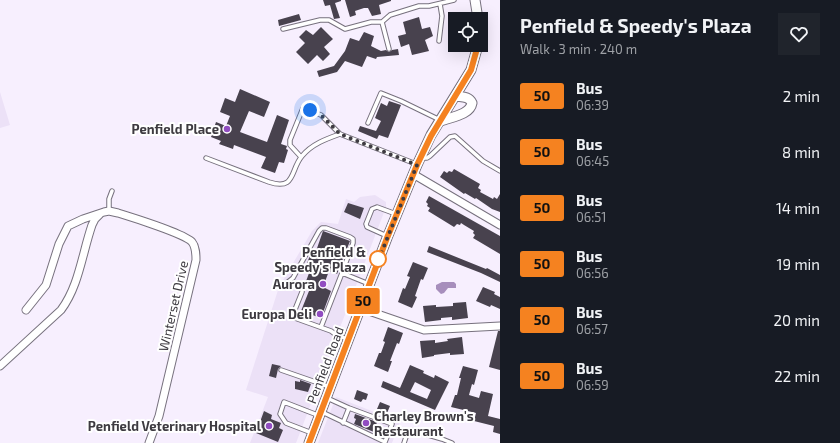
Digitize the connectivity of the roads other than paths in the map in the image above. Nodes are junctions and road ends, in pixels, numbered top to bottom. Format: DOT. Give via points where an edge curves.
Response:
graph roads {
  1 [pos="454,0"];
  2 [pos="476,0"];
  3 [pos="440,4"];
  4 [pos="477,12"];
  5 [pos="382,22"];
  6 [pos="283,30"];
  7 [pos="439,41"];
  8 [pos="389,49"];
  9 [pos="476,52"];
  10 [pos="456,96"];
  11 [pos="441,121"];
  12 [pos="368,123"];
  13 [pos="340,134"];
  14 [pos="301,157"];
  15 [pos="206,158"];
  16 [pos="419,161"];
  17 [pos="500,171"];
  18 [pos="413,174"];
  19 [pos="112,191"];
  20 [pos="106,212"];
  21 [pos="396,214"];
  22 [pos="500,225"];
  23 [pos="388,236"];
  24 [pos="342,273"];
  25 [pos="369,284"];
  26 [pos="360,308"];
  27 [pos="26,310"];
  28 [pos="500,326"];
  29 [pos="321,327"];
  30 [pos="348,339"];
  31 [pos="0,366"];
  32 [pos="281,370"];
  33 [pos="331,387"];
  34 [pos="327,398"];
  35 [pos="349,408"];
  36 [pos="321,414"];
  37 [pos="344,423"];
  38 [pos="313,433"];
  39 [pos="149,443"];
  40 [pos="309,443"];
  41 [pos="404,443"];
  42 [pos="452,443"];
  1 -- 3 [label="lane"];
  2 -- 4 [label="street"];
  3 -- 5 [label="lane" via="419,6 399,12"];
  3 -- 7 [label="lane" via="442,16"];
  5 -- 6 [label="lane" via="371,22 345,29 329,20 320,20"];
  5 -- 8 [label="lane"];
  9 -- 10 [label="street, Penfield Road" via="471,70"];
  10 -- 11 [label="street, Penfield Road"];
  10 -- 11 [label="street" via="471,100 470,110"];
  11 -- 12 [label="lane" via="381,93"];
  11 -- 16 [label="street, Penfield Road"];
  13 -- 14 [label="lane" via="323,140"];
  13 -- 14 [label="lane" via="321,115 303,108 290,140 290,145"];
  13 -- 16 [label="lane"];
  14 -- 15 [label="lane" via="291,179 285,184 276,185"];
  16 -- 17 [label="lane" via="430,156 454,136 483,161"];
  16 -- 18 [label="street, Penfield Road"];
  18 -- 21 [label="street, Penfield Road"];
  18 -- 22 [label="street"];
  19 -- 20 [label="lane"];
  20 -- 27 [label="street" via="68,226 59,244 46,285"];
  20 -- 31 [label="street" via="95,219 92,225 68,301"];
  20 -- 39 [label="street, Winterset Drive" via="118,213 187,238 192,242 196,253 159,416"];
  21 -- 23 [label="street, Penfield Road"];
  21 -- 23 [label="lane" via="377,207 372,209 366,224 367,227"];
  23 -- 25 [label="street, Penfield Road"];
  24 -- 25 [label="lane"];
  24 -- 29 [label="lane"];
  24 -- 29 [label="lane" via="353,239 322,228 293,278 288,282 302,288 292,317"];
  25 -- 26 [label="street, Penfield Road"];
  26 -- 28 [label="street" via="424,330"];
  26 -- 30 [label="street, Penfield Road"];
  29 -- 30 [label="lane"];
  30 -- 33 [label="street, Penfield Road"];
  32 -- 33 [label="lane"];
  33 -- 34 [label="street, Penfield Road"];
  34 -- 35 [label="lane"];
  34 -- 36 [label="street, Penfield Road"];
  35 -- 37 [label="lane"];
  35 -- 37 [label="lane" via="392,423 386,441"];
  36 -- 37 [label="lane"];
  36 -- 38 [label="street, Penfield Road"];
  36 -- 38 [label="lane" via="284,402 280,414 286,423"];
  38 -- 40 [label="street, Penfield Road"];
  41 -- 42 [label="lane" via="411,430"];
}
